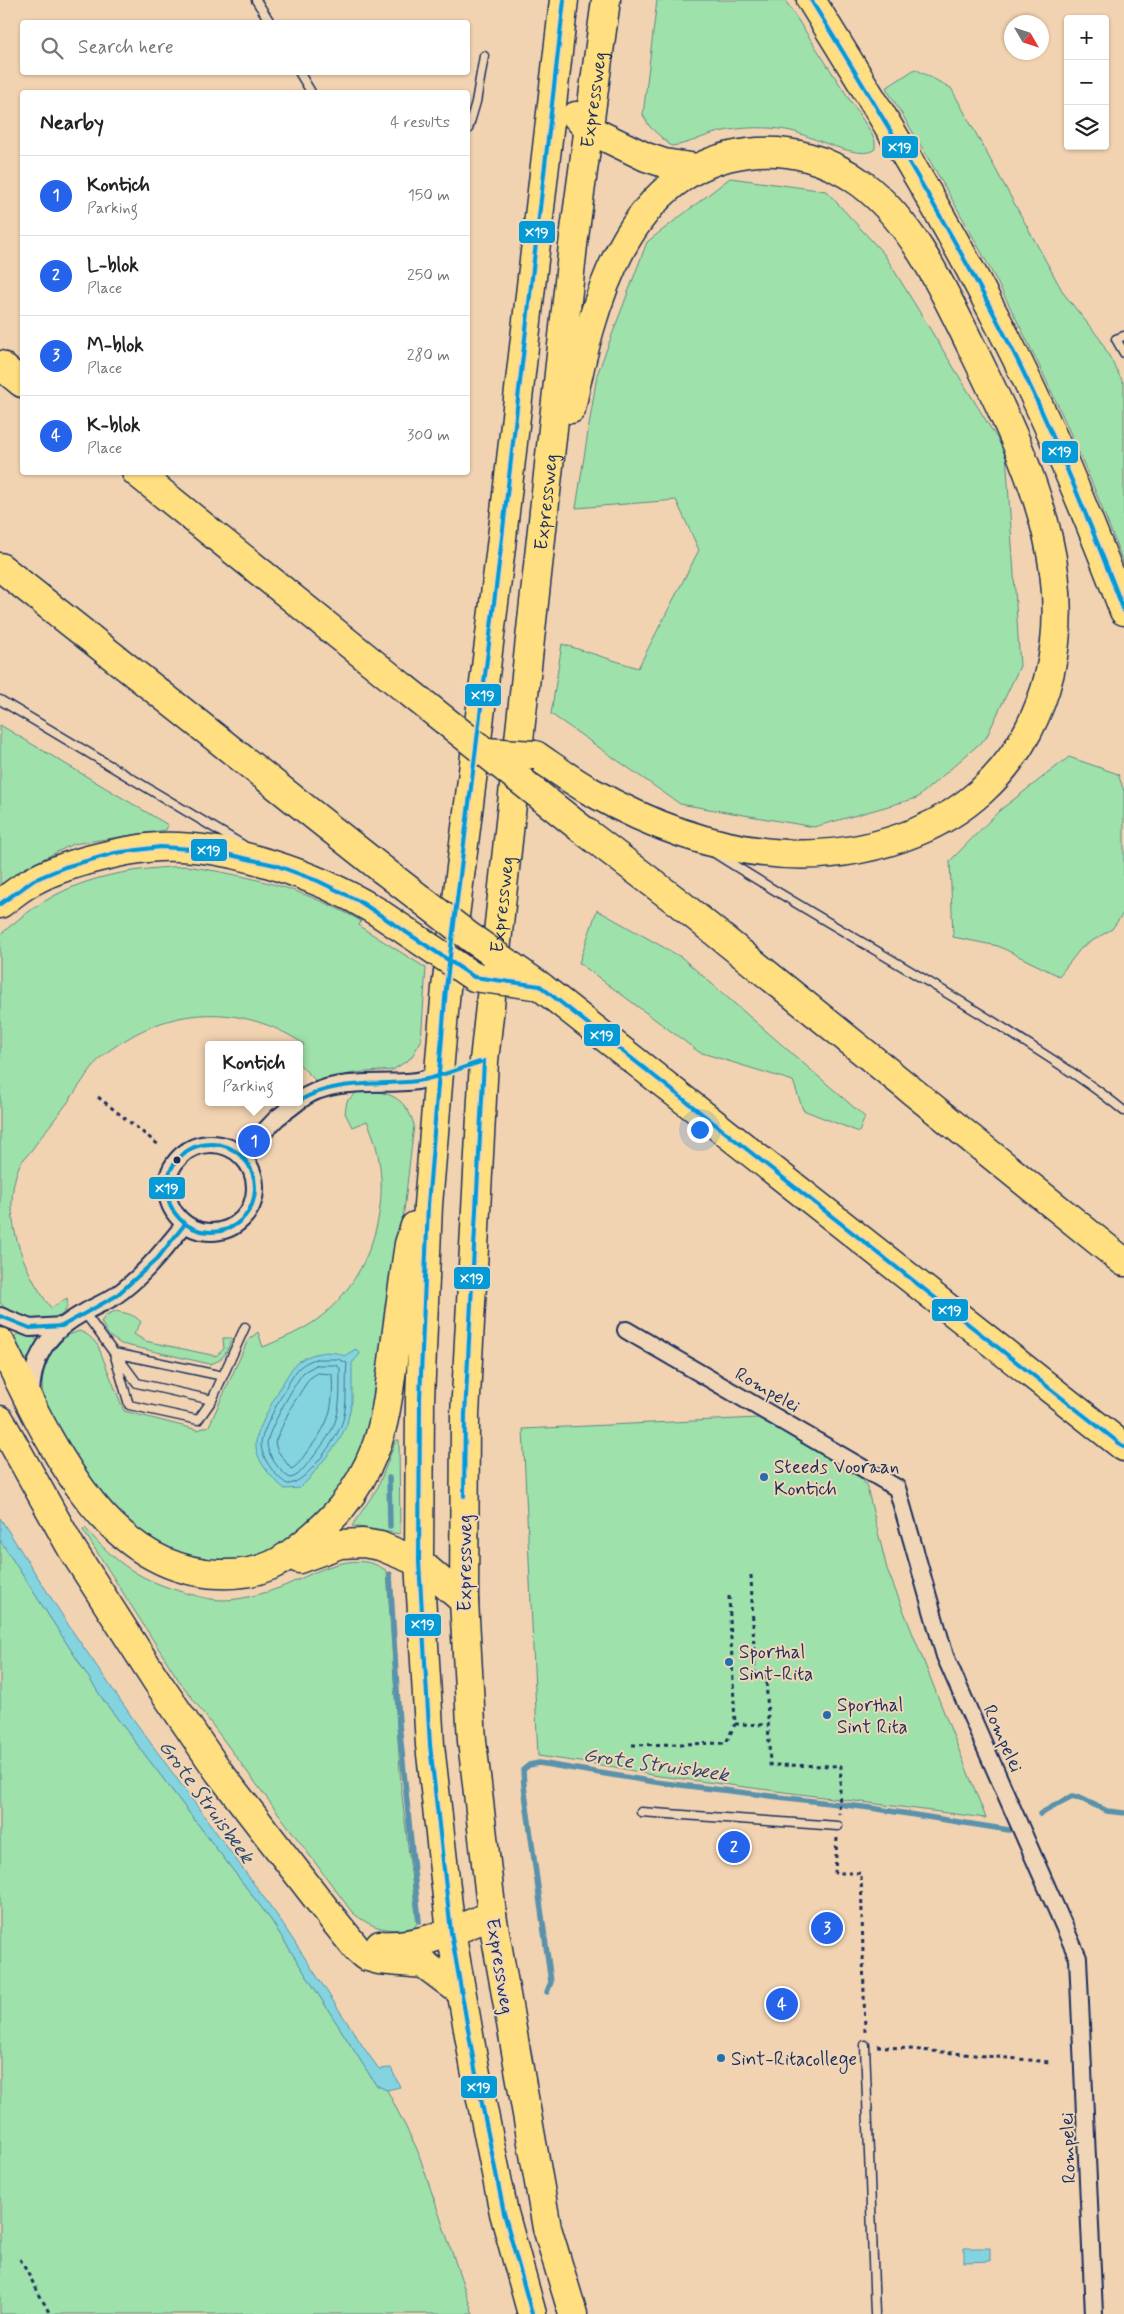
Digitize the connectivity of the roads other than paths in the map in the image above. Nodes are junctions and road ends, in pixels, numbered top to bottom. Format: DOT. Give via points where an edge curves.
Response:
graph roads {
  1 [pos="256,0"];
  2 [pos="564,0"];
  3 [pos="606,0"];
  4 [pos="811,0"];
  5 [pos="269,20"];
  6 [pos="484,56"];
  7 [pos="301,75"];
  8 [pos="310,90"];
  9 [pos="555,92"];
  10 [pos="470,122"];
  11 [pos="588,128"];
  12 [pos="697,168"];
  13 [pos="1124,336"];
  14 [pos="1124,353"];
  15 [pos="0,365"];
  16 [pos="20,381"];
  17 [pos="140,475"];
  18 [pos="544,519"];
  19 [pos="0,566"];
  20 [pos="1124,611"];
  21 [pos="0,700"];
  22 [pos="485,752"];
  23 [pos="687,836"];
  24 [pos="275,865"];
  25 [pos="0,904"];
  26 [pos="540,986"];
  27 [pos="484,1061"];
  28 [pos="439,1073"];
  29 [pos="303,1099"];
  30 [pos="293,1106"];
  31 [pos="1124,1111"];
  32 [pos="242,1154"];
  33 [pos="428,1205"];
  34 [pos="185,1224"];
  35 [pos="1124,1262"];
  36 [pos="84,1312"];
  37 [pos="0,1316"];
  38 [pos="62,1326"];
  39 [pos="246,1327"];
  40 [pos="626,1330"];
  41 [pos="0,1342"];
  42 [pos="114,1353"];
  43 [pos="223,1376"];
  44 [pos="212,1400"];
  45 [pos="31,1404"];
  46 [pos="0,1420"];
  47 [pos="1124,1447"];
  48 [pos="280,1562"];
  49 [pos="419,1562"];
  50 [pos="464,1602"];
  51 [pos="640,1812"];
  52 [pos="838,1826"];
  53 [pos="492,1915"];
  54 [pos="341,1930"];
  55 [pos="451,1932"];
  56 [pos="460,1991"];
  57 [pos="865,2045"];
  58 [pos="532,2314"];
  59 [pos="572,2314"];
  60 [pos="875,2314"];
  61 [pos="1094,2314"];
  1 -- 5 [label="lane"];
  2 -- 9 [label="highway, Expressweg"];
  3 -- 11 [label="highway, Expressweg"];
  4 -- 20 [label="highway" via="912,164 999,324 1078,490"];
  6 -- 10 [label="lane"];
  7 -- 8 [label="lane"];
  9 -- 11 [label="highway"];
  9 -- 28 [label="highway, Expressweg" via="446,988"];
  11 -- 12 [label="highway" via="646,157"];
  11 -- 18 [label="highway, Expressweg"];
  12 -- 18 [label="highway" via="669,188 632,229 601,290"];
  12 -- 23 [label="highway" via="728,155 759,151 784,151 813,158 860,182 903,226 941,286 1026,463 1048,537 1056,581 1058,630 1052,670 1038,711 1018,750 1001,773 957,812 887,844 834,854 790,855"];
  13 -- 14 [label="lane" via="1116,339"];
  15 -- 16 [label="highway"];
  17 -- 22 [label="highway, bridge"];
  18 -- 27 [label="highway, Expressweg"];
  19 -- 26 [label="highway, bridge" via="383,870"];
  21 -- 24 [label="lane"];
  22 -- 23 [label="highway, bridge" via="535,755 588,790"];
  22 -- 35 [label="highway, bridge" via="686,909"];
  23 -- 31 [label="lane" via="795,904 948,992 1095,1087"];
  24 -- 25 [label="highway" via="208,850 160,847 115,853 65,867 34,880"];
  24 -- 26 [label="highway, bridge" via="318,880 376,911 474,976"];
  26 -- 47 [label="highway"];
  27 -- 28 [label="highway"];
  27 -- 50 [label="highway, Expressweg" via="464,1415"];
  28 -- 29 [label="street" via="418,1081 344,1084"];
  28 -- 33 [label="highway, Expressweg"];
  30 -- 32 [label="street"];
  32 -- 34 [label="street" via="255,1177 256,1197 246,1216 234,1227 220,1232 201,1232"];
  32 -- 34 [label="street" via="228,1146 213,1143 194,1148 176,1160 169,1174 167,1190 170,1205"];
  33 -- 48 [label="highway" via="410,1237 386,1410 370,1460 359,1484 340,1511 312,1539"];
  33 -- 49 [label="highway, Expressweg" via="420,1399"];
  34 -- 36 [label="street" via="157,1259 116,1296"];
  36 -- 38 [label="street"];
  36 -- 42 [label="lane"];
  37 -- 38 [label="street" via="30,1328"];
  38 -- 45 [label="street" via="37,1361"];
  39 -- 43 [label="lane"];
  40 -- 61 [label="street, Rompelei" via="897,1488 945,1656 1078,1958"];
  41 -- 45 [label="highway"];
  42 -- 43 [label="lane"];
  42 -- 44 [label="lane" via="137,1383"];
  42 -- 44 [label="lane" via="129,1405 198,1420"];
  43 -- 44 [label="lane"];
  45 -- 48 [label="highway" via="77,1486 100,1512 152,1556 181,1569 210,1574 243,1574"];
  46 -- 54 [label="highway" via="72,1549 156,1680 219,1772"];
  48 -- 49 [label="highway" via="298,1560 340,1544 363,1543 380,1546"];
  49 -- 50 [label="highway"];
  49 -- 55 [label="highway, Expressweg" via="430,1745"];
  50 -- 53 [label="highway, Expressweg" via="472,1741"];
  51 -- 52 [label="lane"];
  53 -- 55 [label="highway"];
  53 -- 59 [label="highway, Expressweg" via="547,2228"];
  54 -- 55 [label="highway" via="361,1940 395,1946 419,1943"];
  54 -- 56 [label="highway" via="366,1956 424,1964"];
  55 -- 56 [label="highway, Expressweg"];
  56 -- 58 [label="highway, Expressweg" via="504,2213"];
  57 -- 60 [label="lane"];
}
